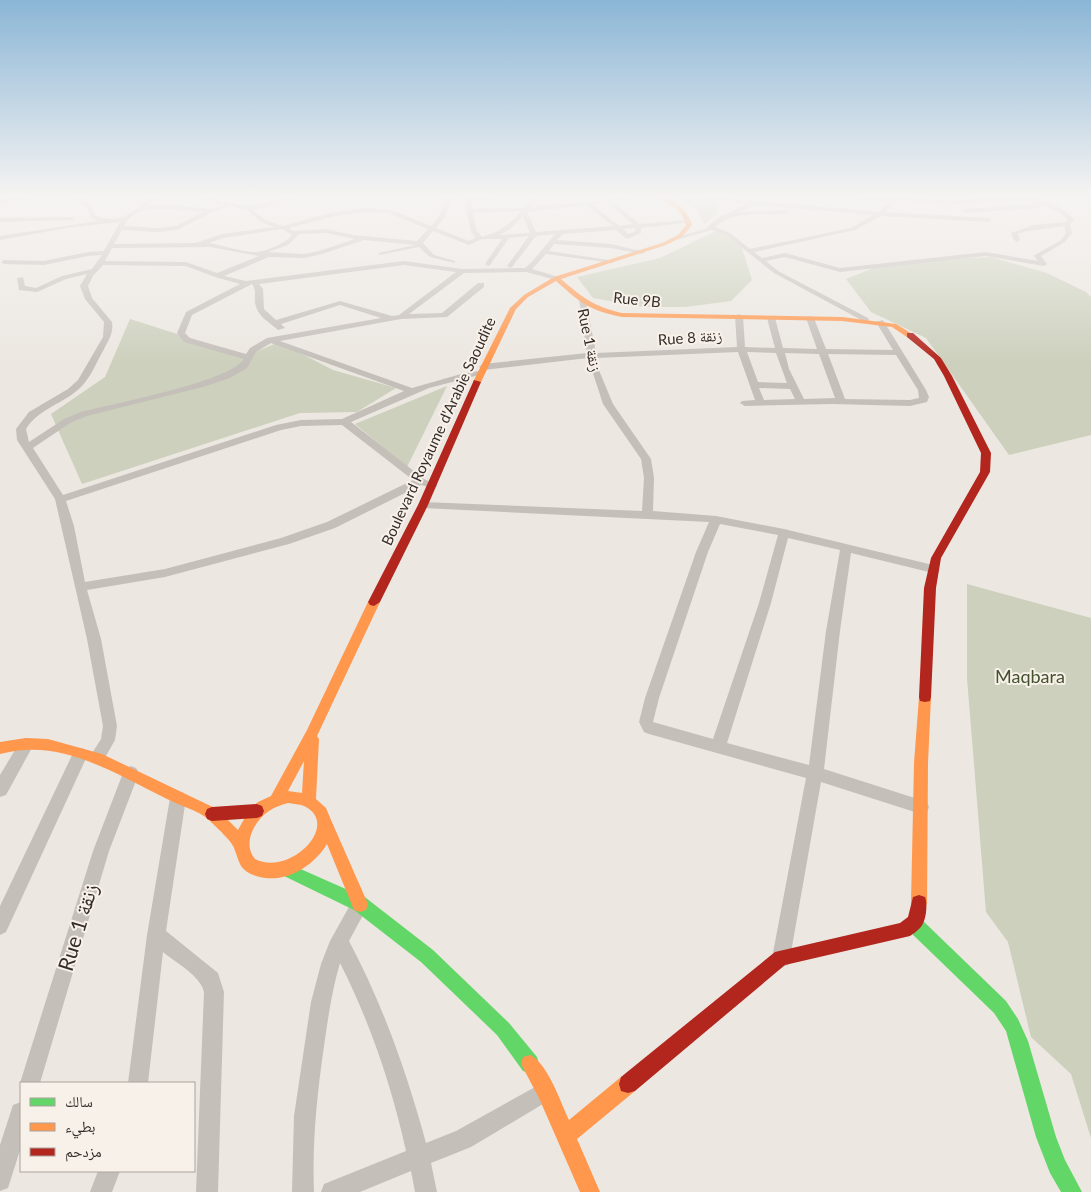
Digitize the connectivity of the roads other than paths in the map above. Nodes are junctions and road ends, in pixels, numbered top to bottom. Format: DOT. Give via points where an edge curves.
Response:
graph roads {
  1 [pos="543,252"];
  2 [pos="95,253"];
  3 [pos="107,253"];
  4 [pos="248,253"];
  5 [pos="259,253"];
  6 [pos="318,253"];
  7 [pos="386,253"];
  8 [pos="429,253"];
  9 [pos="493,253"];
  10 [pos="520,253"];
  11 [pos="548,253"];
  12 [pos="640,253"];
  13 [pos="750,253"];
  14 [pos="1044,253"];
  15 [pos="255,254"];
  16 [pos="381,254"];
  17 [pos="267,255"];
  18 [pos="612,260"];
  19 [pos="760,260"];
  20 [pos="4,262"];
  21 [pos="457,262"];
  22 [pos="98,266"];
  23 [pos="510,266"];
  24 [pos="526,270"];
  25 [pos="462,271"];
  26 [pos="217,276"];
  27 [pos="21,278"];
  28 [pos="556,278"];
  29 [pos="250,283"];
  30 [pos="481,285"];
  31 [pos="582,301"];
  32 [pos="739,316"];
  33 [pos="400,317"];
  34 [pos="390,318"];
  35 [pos="771,318"];
  36 [pos="810,318"];
  37 [pos="865,320"];
  38 [pos="275,323"];
  39 [pos="885,323"];
  40 [pos="290,336"];
  41 [pos="270,340"];
  42 [pos="741,348"];
  43 [pos="780,350"];
  44 [pos="822,351"];
  45 [pos="900,353"];
  46 [pos="592,356"];
  47 [pos="250,358"];
  48 [pos="481,371"];
  49 [pos="753,385"];
  50 [pos="792,386"];
  51 [pos="411,391"];
  52 [pos="800,401"];
  53 [pos="841,401"];
  54 [pos="760,402"];
  55 [pos="745,403"];
  56 [pos="344,422"];
  57 [pos="28,447"];
  58 [pos="420,481"];
  59 [pos="432,485"];
  60 [pos="60,499"];
  61 [pos="423,505"];
  62 [pos="647,515"];
  63 [pos="716,519"];
  64 [pos="784,533"];
  65 [pos="846,549"];
  66 [pos="933,569"];
  67 [pos="80,586"];
  68 [pos="312,733"];
  69 [pos="26,744"];
  70 [pos="0,748"];
  71 [pos="718,748"];
  72 [pos="80,754"];
  73 [pos="97,758"];
  74 [pos="131,773"];
  75 [pos="814,773"];
  76 [pos="0,790"];
  77 [pos="178,798"];
  78 [pos="276,800"];
  79 [pos="309,800"];
  80 [pos="920,807"];
  81 [pos="257,811"];
  82 [pos="212,814"];
  83 [pos="323,817"];
  84 [pos="241,844"];
  85 [pos="287,870"];
  86 [pos="360,904"];
  87 [pos="914,924"];
  88 [pos="0,926"];
  89 [pos="156,935"];
  90 [pos="339,941"];
  91 [pos="781,958"];
  92 [pos="30,1082"];
  93 [pos="138,1082"];
  94 [pos="546,1091"];
  95 [pos="20,1116"];
  96 [pos="566,1135"];
  97 [pos="419,1156"];
  98 [pos="109,1172"];
  99 [pos="0,1180"];
  100 [pos="101,1192"];
  101 [pos="207,1192"];
  102 [pos="303,1192"];
  103 [pos="332,1192"];
  104 [pos="426,1192"];
  105 [pos="590,1192"];
  106 [pos="1072,1192"];
  1 -- 24 [label="street" via="535,265"];
  2 -- 20 [label="street" via="44,263"];
  3 -- 22 [label="street"];
  4 -- 15 [label="street"];
  5 -- 15 [label="street"];
  6 -- 17 [label="street" via="308,256"];
  7 -- 16 [label="street"];
  8 -- 21 [label="street"];
  9 -- 23 [label="street, Rue 9B" via="484,263"];
  10 -- 23 [label="street"];
  11 -- 18 [label="street"];
  12 -- 18 [label="street, Boulevard Royaume d'Arabie Saoudite"];
  13 -- 19 [label="street"];
  14 -- 19 [label="street" via="1038,256 1044,264 986,254 853,270 834,270 784,255"];
  15 -- 17 [label="street"];
  17 -- 26 [label="street"];
  18 -- 28 [label="street, Boulevard Royaume d'Arabie Saoudite"];
  19 -- 37 [label="street"];
  22 -- 26 [label="street" via="186,264"];
  22 -- 27 [label="street" via="64,276 38,290 22,288"];
  22 -- 57 [label="street" via="84,286 84,293 110,326 85,376 78,384 36,410 23,426 21,436"];
  23 -- 24 [label="street, Rue 9B"];
  24 -- 25 [label="street"];
  24 -- 28 [label="street, Rue 9B"];
  25 -- 29 [label="street" via="404,262"];
  25 -- 33 [label="street"];
  26 -- 29 [label="street"];
  28 -- 31 [label="street, Rue 9B"];
  28 -- 48 [label="street, Boulevard Royaume d'Arabie Saoudite" via="534,290 513,308"];
  29 -- 38 [label="street" via="258,289 260,310"];
  29 -- 47 [label="street" via="189,314 181,333 187,340"];
  30 -- 33 [label="street" via="444,315"];
  31 -- 32 [label="street, Rue 9B" via="614,314 634,317"];
  31 -- 46 [label="street, Rue 1 زنقة"];
  32 -- 35 [label="street, Rue 9B"];
  32 -- 42 [label="street"];
  33 -- 34 [label="street"];
  34 -- 38 [label="street" via="340,303"];
  34 -- 40 [label="street"];
  35 -- 36 [label="street, Rue 9B"];
  35 -- 43 [label="street"];
  36 -- 37 [label="street, Rue 9B"];
  36 -- 44 [label="street"];
  37 -- 39 [label="street, Rue 9B"];
  38 -- 40 [label="street"];
  39 -- 45 [label="street"];
  39 -- 66 [label="street" via="908,333 941,364 986,453 985,472 941,547"];
  40 -- 41 [label="street"];
  41 -- 47 [label="street" via="253,350"];
  41 -- 51 [label="street"];
  42 -- 43 [label="street, Rue 8 زنقة"];
  42 -- 46 [label="street, Rue 8 زنقة"];
  42 -- 49 [label="street"];
  43 -- 44 [label="street, Rue 8 زنقة"];
  43 -- 50 [label="street"];
  44 -- 45 [label="street, Rue 8 زنقة"];
  44 -- 53 [label="street"];
  45 -- 53 [label="street" via="922,390 924,400 910,403"];
  46 -- 48 [label="street, Rue 8 زنقة"];
  46 -- 62 [label="street, Rue 1 زنقة" via="594,371 610,408 646,459 649,478"];
  47 -- 57 [label="street" via="237,371 208,382 84,414 67,421"];
  48 -- 51 [label="street, Rue 8 زنقة"];
  48 -- 59 [label="street, Boulevard Royaume d'Arabie Saoudite"];
  49 -- 50 [label="street"];
  49 -- 54 [label="street"];
  50 -- 52 [label="street"];
  51 -- 56 [label="street, Rue 8 زنقة"];
  52 -- 53 [label="street"];
  52 -- 54 [label="street"];
  54 -- 55 [label="street"];
  56 -- 58 [label="street"];
  56 -- 60 [label="street" via="279,427"];
  57 -- 60 [label="street"];
  58 -- 59 [label="street"];
  58 -- 67 [label="street" via="331,524 285,541 165,572"];
  59 -- 61 [label="street, Boulevard Royaume d'Arabie Saoudite"];
  60 -- 67 [label="street"];
  61 -- 62 [label="street"];
  61 -- 68 [label="street, Boulevard Royaume d'Arabie Saoudite" via="354,641"];
  62 -- 63 [label="street"];
  63 -- 64 [label="street"];
  63 -- 71 [label="street" via="680,613 646,722 653,730"];
  64 -- 65 [label="street"];
  64 -- 71 [label="street"];
  65 -- 66 [label="street"];
  65 -- 75 [label="street"];
  66 -- 80 [label="street"];
  67 -- 73 [label="street" via="110,726 108,740"];
  68 -- 78 [label="street, Boulevard Royaume d'Arabie Saoudite"];
  68 -- 79 [label="street, Boulevard Royaume d'Arabie Saoudite"];
  69 -- 70 [label="street"];
  69 -- 72 [label="street" via="48,745"];
  69 -- 76 [label="street"];
  71 -- 75 [label="street"];
  72 -- 73 [label="street"];
  72 -- 88 [label="street"];
  73 -- 74 [label="street"];
  74 -- 77 [label="street"];
  74 -- 92 [label="street, Rue 1 زنقة" via="101,851"];
  75 -- 80 [label="street"];
  75 -- 91 [label="street"];
  77 -- 82 [label="street"];
  77 -- 89 [label="street"];
  78 -- 79 [label="street" via="293,797"];
  78 -- 81 [label="street"];
  79 -- 83 [label="street"];
  80 -- 87 [label="street" via="919,905"];
  81 -- 82 [label="street"];
  81 -- 84 [label="street" via="245,827"];
  82 -- 84 [label="street"];
  83 -- 85 [label="street" via="324,832 318,848 305,862"];
  83 -- 86 [label="street"];
  84 -- 85 [label="street" via="244,858 255,868 270,872"];
  85 -- 86 [label="street"];
  86 -- 90 [label="street"];
  86 -- 94 [label="street" via="427,956 503,1028"];
  87 -- 91 [label="street" via="890,934"];
  87 -- 106 [label="street" via="1000,1007 1015,1028 1046,1135"];
  89 -- 93 [label="street"];
  89 -- 101 [label="street" via="203,972 211,980 214,992"];
  90 -- 97 [label="street" via="369,1001"];
  90 -- 102 [label="street" via="320,1009 305,1103 301,1161"];
  91 -- 96 [label="street"];
  94 -- 96 [label="street"];
  94 -- 97 [label="street" via="472,1134"];
  95 -- 99 [label="street"];
  96 -- 105 [label="street"];
  97 -- 103 [label="street"];
  97 -- 104 [label="street"];
  98 -- 100 [label="street"];
}
